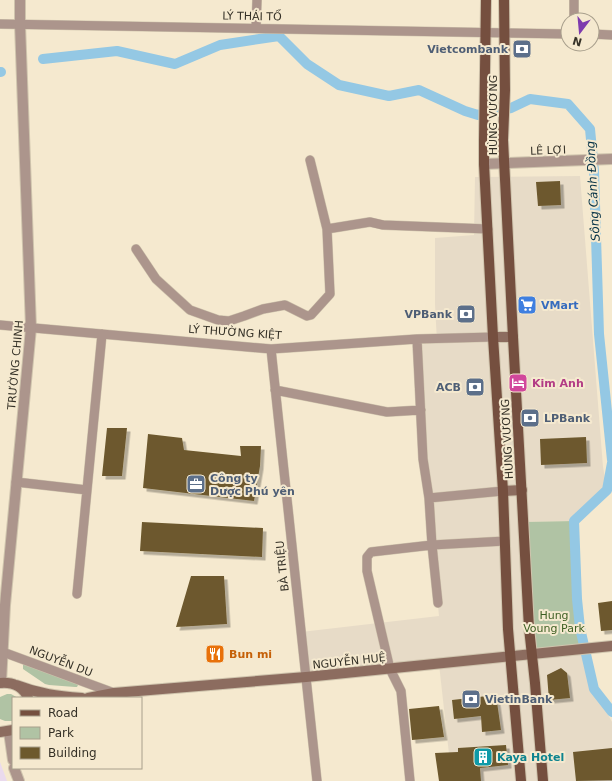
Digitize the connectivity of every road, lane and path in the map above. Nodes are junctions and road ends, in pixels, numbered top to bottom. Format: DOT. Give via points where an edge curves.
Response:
graph roads {
  1 [pos="20,0"];
  2 [pos="257,0"];
  3 [pos="486,0"];
  4 [pos="504,0"];
  5 [pos="574,0"];
  6 [pos="574,12"];
  7 [pos="0,24"];
  8 [pos="20,24"];
  9 [pos="256,28"];
  10 [pos="486,33"];
  11 [pos="504,33"];
  12 [pos="560,34"];
  13 [pos="600,34"];
  14 [pos="612,35"];
  15 [pos="611,159"];
  16 [pos="310,160"];
  17 [pos="505,163"];
  18 [pos="484,164"];
  19 [pos="327,229"];
  20 [pos="488,229"];
  21 [pos="136,249"];
  22 [pos="0,325"];
  23 [pos="31,328"];
  24 [pos="102,334"];
  25 [pos="493,337"];
  26 [pos="512,337"];
  27 [pos="416,339"];
  28 [pos="271,349"];
  29 [pos="275,390"];
  30 [pos="421,410"];
  31 [pos="16,482"];
  32 [pos="87,490"];
  33 [pos="522,490"];
  34 [pos="503,491"];
  35 [pos="429,498"];
  36 [pos="504,541"];
  37 [pos="432,545"];
  38 [pos="77,594"];
  39 [pos="438,603"];
  40 [pos="609,646"];
  41 [pos="1,651"];
  42 [pos="532,654"];
  43 [pos="511,656"];
  44 [pos="390,669"];
  45 [pos="306,677"];
  46 [pos="0,683"];
  47 [pos="16,685"];
  48 [pos="114,693"];
  49 [pos="27,697"];
  50 [pos="71,697"];
  51 [pos="93,697"];
  52 [pos="7,731"];
  53 [pos="12,755"];
  54 [pos="14,769"];
  55 [pos="19,781"];
  56 [pos="317,781"];
  57 [pos="410,781"];
  58 [pos="521,781"];
  59 [pos="543,781"];
  1 -- 8 [label="street, TRƯỜNG CHINH"];
  2 -- 9 [label="street"];
  3 -- 10 [label="main road, HÙNG VƯƠNG"];
  4 -- 11 [label="main road, HÙNG VƯƠNG"];
  5 -- 6 [label="street"];
  7 -- 8 [label="street, LÝ THÁI TỔ"];
  8 -- 9 [label="street, LÝ THÁI TỔ"];
  8 -- 23 [label="street, TRƯỜNG CHINH"];
  9 -- 10 [label="street, LÝ THÁI TỔ"];
  10 -- 11 [label="street, LÝ THÁI TỔ"];
  10 -- 18 [label="main road, HÙNG VƯƠNG"];
  11 -- 12 [label="street, LÝ THÁI TỔ"];
  11 -- 17 [label="main road, HÙNG VƯƠNG"];
  13 -- 14 [label="street"];
  15 -- 17 [label="street, LÊ LỢI"];
  16 -- 19 [label="street"];
  17 -- 18 [label="street, LÊ LỢI"];
  17 -- 26 [label="main road, HÙNG VƯƠNG"];
  18 -- 20 [label="main road, HÙNG VƯƠNG"];
  19 -- 20 [label="street" via="370,222"];
  19 -- 21 [label="street" via="330,294 311,315 307,316 285,305 263,309 228,321 190,310 156,279"];
  20 -- 25 [label="main road, HÙNG VƯƠNG"];
  22 -- 23 [label="street, LÝ THƯỜNG KIỆT"];
  23 -- 24 [label="street, LÝ THƯỜNG KIỆT"];
  23 -- 31 [label="street, TRƯỜNG CHINH"];
  24 -- 28 [label="street, LÝ THƯỜNG KIỆT"];
  24 -- 32 [label="street"];
  25 -- 26 [label="main road"];
  25 -- 27 [label="street, LÝ THƯỜNG KIỆT"];
  25 -- 34 [label="main road, HÙNG VƯƠNG"];
  26 -- 33 [label="main road, HÙNG VƯƠNG"];
  27 -- 28 [label="street, LÝ THƯỜNG KIỆT"];
  27 -- 30 [label="street"];
  28 -- 29 [label="street, BÀ TRIỆU"];
  29 -- 30 [label="street" via="386,412"];
  29 -- 45 [label="street, BÀ TRIỆU"];
  30 -- 35 [label="street" via="423,459"];
  31 -- 32 [label="street"];
  31 -- 41 [label="street, TRƯỜNG CHINH"];
  32 -- 38 [label="street"];
  33 -- 34 [label="main road"];
  33 -- 42 [label="main road, HÙNG VƯƠNG"];
  34 -- 35 [label="street"];
  34 -- 36 [label="main road, HÙNG VƯƠNG"];
  35 -- 37 [label="street"];
  36 -- 37 [label="street"];
  36 -- 43 [label="main road, HÙNG VƯƠNG"];
  37 -- 39 [label="street"];
  37 -- 44 [label="street" via="371,552 367,557 367,571"];
  40 -- 42 [label="main road, NGUYỄN HUỆ"];
  41 -- 46 [label="street, TRƯỜNG CHINH"];
  41 -- 48 [label="street, NGUYỄN DU"];
  42 -- 43 [label="main road, NGUYỄN HUỆ"];
  42 -- 59 [label="main road, HÙNG VƯƠNG"];
  43 -- 44 [label="main road, NGUYỄN HUỆ"];
  43 -- 58 [label="main road, HÙNG VƯƠNG"];
  44 -- 45 [label="main road, NGUYỄN HUỆ"];
  44 -- 57 [label="street" via="401,692"];
  45 -- 48 [label="main road, NGUYỄN HUỆ"];
  45 -- 56 [label="street, BÀ TRIỆU"];
  46 -- 47 [label="main road"];
  47 -- 49 [label="main road"];
  47 -- 50 [label="main road" via="48,695"];
  48 -- 51 [label="main road, NGUYỄN HUỆ"];
  52 -- 53 [label="street"];
  54 -- 55 [label="street"];
}
